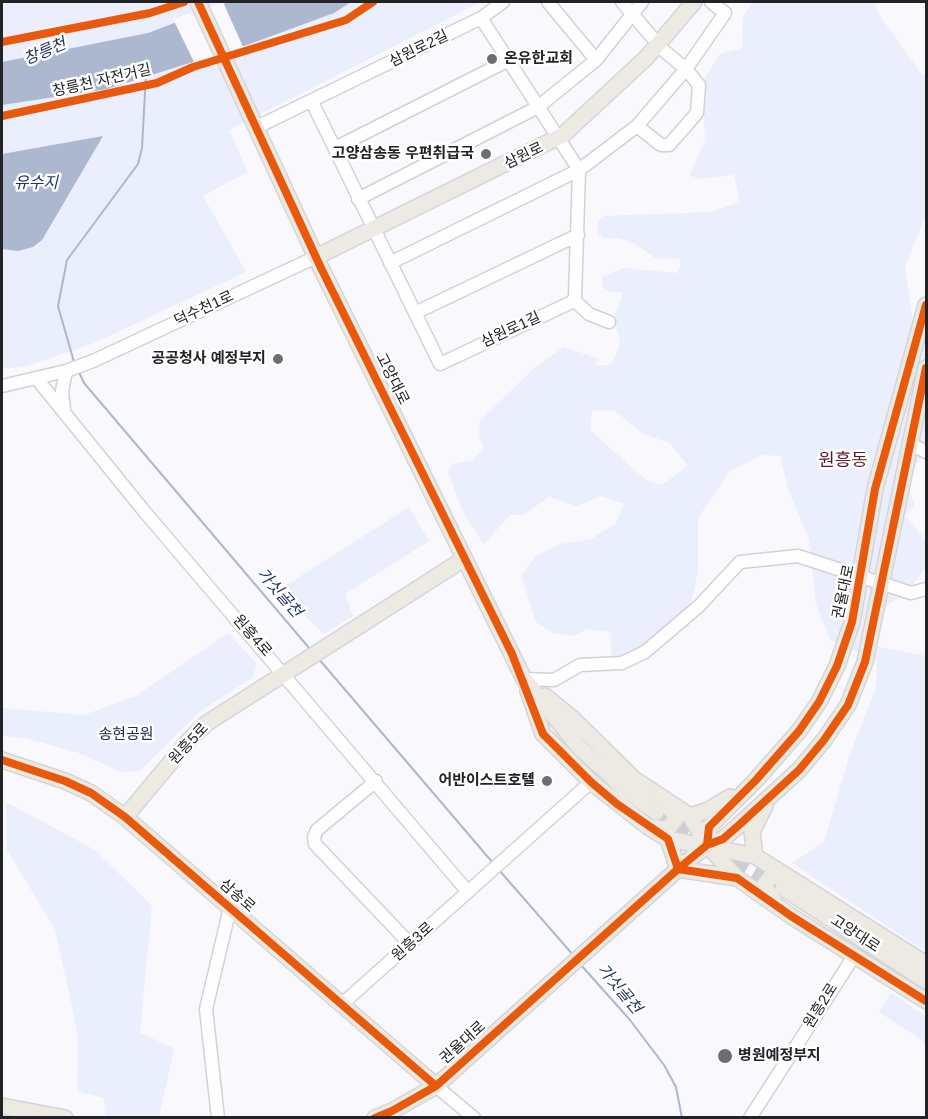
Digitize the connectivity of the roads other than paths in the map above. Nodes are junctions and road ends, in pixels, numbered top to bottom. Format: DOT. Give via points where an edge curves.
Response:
graph roads {
  1 [pos="198,2"];
  2 [pos="504,2"];
  3 [pos="548,2"];
  4 [pos="622,2"];
  5 [pos="642,2"];
  6 [pos="693,2"];
  7 [pos="711,2"];
  8 [pos="632,13"];
  9 [pos="481,18"];
  10 [pos="659,44"];
  11 [pos="509,60"];
  12 [pos="596,60"];
  13 [pos="686,69"];
  14 [pos="312,102"];
  15 [pos="538,107"];
  16 [pos="637,126"];
  17 [pos="257,128"];
  18 [pos="558,138"];
  19 [pos="334,148"];
  20 [pos="579,170"];
  21 [pos="358,199"];
  22 [pos="373,230"];
  23 [pos="578,235"];
  24 [pos="316,257"];
  25 [pos="390,262"];
  26 [pos="574,300"];
  27 [pos="927,305"];
  28 [pos="416,313"];
  29 [pos="609,322"];
  30 [pos="927,368"];
  31 [pos="64,375"];
  32 [pos="37,379"];
  33 [pos="2,386"];
  34 [pos="64,411"];
  35 [pos="909,444"];
  36 [pos="927,452"];
  37 [pos="464,559"];
  38 [pos="861,578"];
  39 [pos="883,586"];
  40 [pos="927,589"];
  41 [pos="290,669"];
  42 [pos="524,680"];
  43 [pos="2,760"];
  44 [pos="756,780"];
  45 [pos="376,781"];
  46 [pos="591,782"];
  47 [pos="772,794"];
  48 [pos="660,806"];
  49 [pos="690,816"];
  50 [pos="125,817"];
  51 [pos="647,826"];
  52 [pos="668,839"];
  53 [pos="707,845"];
  54 [pos="755,856"];
  55 [pos="678,869"];
  56 [pos="737,878"];
  57 [pos="789,883"];
  58 [pos="468,892"];
  59 [pos="776,905"];
  60 [pos="230,908"];
  61 [pos="410,944"];
  62 [pos="854,956"];
  63 [pos="927,964"];
  64 [pos="927,981"];
  65 [pos="927,1000"];
  66 [pos="342,1004"];
  67 [pos="436,1086"];
  68 [pos="2,1106"];
  69 [pos="65,1118"];
  70 [pos="218,1118"];
  71 [pos="375,1118"];
  72 [pos="474,1118"];
  73 [pos="750,1118"];
  1 -- 17 [label="main road, 고양대로"];
  2 -- 9 [label="street, 삼원로2길"];
  3 -- 12 [label="street"];
  4 -- 8 [label="street"];
  5 -- 8 [label="street"];
  6 -- 10 [label="main road, 삼원로"];
  7 -- 13 [label="street" via="725,13"];
  8 -- 10 [label="street"];
  8 -- 12 [label="street"];
  9 -- 11 [label="street"];
  9 -- 14 [label="street, 삼원로2길"];
  10 -- 13 [label="street"];
  10 -- 18 [label="main road, 삼원로" via="601,103"];
  11 -- 15 [label="street"];
  11 -- 19 [label="street"];
  12 -- 15 [label="street"];
  13 -- 16 [label="street"];
  13 -- 16 [label="street" via="699,85 697,113 669,145 661,145"];
  14 -- 17 [label="street, 삼원로2길"];
  14 -- 19 [label="street"];
  15 -- 18 [label="street"];
  15 -- 21 [label="street"];
  16 -- 20 [label="street"];
  17 -- 24 [label="main road, 고양대로"];
  18 -- 20 [label="street"];
  18 -- 22 [label="main road, 삼원로"];
  19 -- 21 [label="street"];
  20 -- 23 [label="street"];
  20 -- 25 [label="street"];
  21 -- 22 [label="street"];
  22 -- 24 [label="main road, 삼원로"];
  22 -- 25 [label="street, 삼원로1길"];
  23 -- 26 [label="street"];
  23 -- 28 [label="street"];
  24 -- 31 [label="street, 덕수천1로"];
  24 -- 37 [label="main road, 고양대로"];
  25 -- 28 [label="street, 삼원로1길"];
  26 -- 28 [label="street, 삼원로1길" via="440,364"];
  26 -- 29 [label="street" via="589,314"];
  27 -- 38 [label="main road, 권율대로" via="875,489"];
  30 -- 35 [label="main road, 권율대로"];
  31 -- 32 [label="street"];
  31 -- 34 [label="street"];
  32 -- 33 [label="street"];
  32 -- 34 [label="street, 원흥4로"];
  34 -- 41 [label="street, 원흥4로" via="144,511"];
  35 -- 36 [label="street"];
  35 -- 39 [label="main road, 권율대로"];
  37 -- 41 [label="main road, 원흥5로"];
  37 -- 42 [label="main road, 고양대로"];
  38 -- 39 [label="street"];
  38 -- 42 [label="street" via="798,556 740,561 699,606 645,652 622,663 580,665 555,680"];
  38 -- 44 [label="main road, 권율대로" via="849,633 819,702"];
  39 -- 40 [label="street" via="910,593"];
  39 -- 47 [label="main road, 권율대로" via="865,662 848,705 824,740"];
  41 -- 45 [label="street, 원흥4로"];
  41 -- 50 [label="main road, 원흥5로" via="207,723"];
  42 -- 46 [label="main road" via="543,734"];
  42 -- 48 [label="main road, 고양대로" via="579,747 628,792"];
  43 -- 50 [label="main road, 삼송로" via="91,793"];
  44 -- 49 [label="main road" via="719,805"];
  44 -- 53 [label="main road, 권율대로" via="709,827"];
  45 -- 58 [label="street, 원흥4로"];
  45 -- 61 [label="street" via="317,830 315,844"];
  46 -- 51 [label="main road"];
  46 -- 58 [label="street, 원흥3로"];
  47 -- 53 [label="main road, 권율대로" via="723,839"];
  47 -- 54 [label="main road" via="752,832"];
  48 -- 49 [label="main road, 고양대로"];
  48 -- 51 [label="main road" via="677,817 667,830"];
  49 -- 53 [label="main road"];
  50 -- 60 [label="main road, 삼송로"];
  51 -- 52 [label="main road"];
  52 -- 53 [label="main road"];
  52 -- 55 [label="main road"];
  53 -- 54 [label="main road"];
  53 -- 55 [label="main road, 권율대로"];
  53 -- 56 [label="main road"];
  54 -- 57 [label="main road"];
  55 -- 56 [label="main road"];
  55 -- 67 [label="main road, 권율대로"];
  56 -- 59 [label="main road"];
  57 -- 59 [label="main road" via="772,875 764,886"];
  57 -- 63 [label="main road"];
  57 -- 64 [label="main road, 고양대로"];
  58 -- 61 [label="street, 원흥3로"];
  59 -- 62 [label="main road"];
  60 -- 66 [label="main road, 삼송로"];
  60 -- 70 [label="street" via="206,1009"];
  61 -- 66 [label="street, 원흥3로"];
  62 -- 65 [label="main road"];
  62 -- 73 [label="street, 원흥2로"];
  66 -- 67 [label="main road, 삼송로"];
  67 -- 71 [label="main road, 권율대로"];
  67 -- 72 [label="street"];
  68 -- 69 [label="main road"];
}
